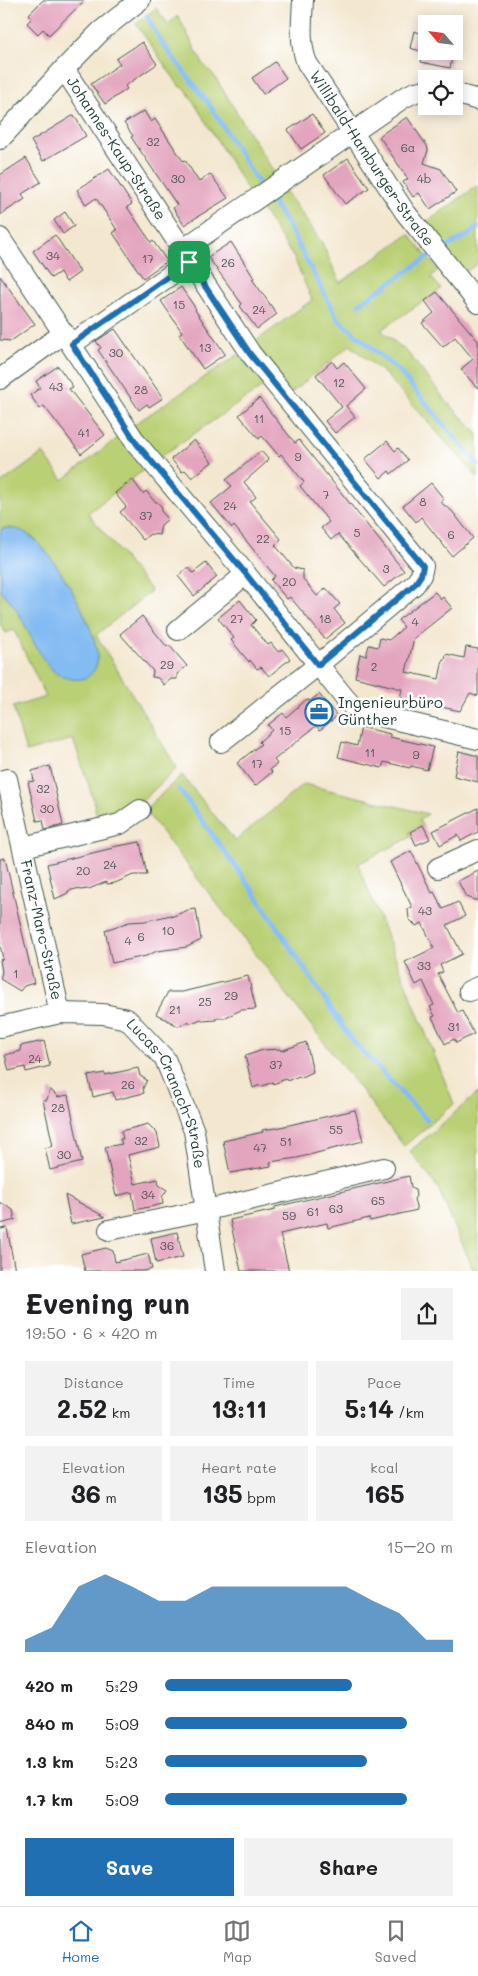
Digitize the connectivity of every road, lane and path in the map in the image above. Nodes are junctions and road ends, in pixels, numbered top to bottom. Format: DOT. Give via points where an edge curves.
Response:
graph roads {
  1 [pos="140,0"];
  2 [pos="303,0"];
  3 [pos="64,69"];
  4 [pos="418,91"];
  5 [pos="463,96"];
  6 [pos="478,100"];
  7 [pos="352,133"];
  8 [pos="0,139"];
  9 [pos="0,238"];
  10 [pos="186,256"];
  11 [pos="478,303"];
  12 [pos="68,339"];
  13 [pos="0,379"];
  14 [pos="246,574"];
  15 [pos="178,630"];
  16 [pos="318,665"];
  17 [pos="478,739"];
  18 [pos="221,742"];
  19 [pos="0,781"];
  20 [pos="140,810"];
  21 [pos="23,847"];
  22 [pos="478,850"];
  23 [pos="438,868"];
  24 [pos="60,1013"];
  25 [pos="0,1027"];
  26 [pos="384,1168"];
  27 [pos="206,1210"];
  28 [pos="109,1230"];
  29 [pos="215,1271"];
  1 -- 3 [label="street" via="101,31"];
  2 -- 7 [label="street, Willibald-Hamburger-Straße" via="302,39 307,63"];
  3 -- 8 [label="street"];
  3 -- 10 [label="street, Johannes-Kaup-Straße"];
  4 -- 7 [label="street"];
  5 -- 6 [label="street"];
  7 -- 10 [label="street"];
  7 -- 11 [label="street, Willibald-Hamburger-Straße" via="410,218"];
  9 -- 12 [label="street"];
  10 -- 12 [label="street"];
  10 -- 16 [label="street, Johannes-Kaup-Straße" via="250,354 423,566 415,584"];
  12 -- 13 [label="street"];
  12 -- 14 [label="street" via="137,444"];
  14 -- 15 [label="street"];
  14 -- 16 [label="street"];
  16 -- 17 [label="street" via="354,707 367,713"];
  16 -- 18 [label="street"];
  19 -- 21 [label="street, Franz-Marc-Straße" via="7,779"];
  20 -- 21 [label="street, Franz-Marc-Straße" via="120,824"];
  21 -- 24 [label="street, Franz-Marc-Straße"];
  22 -- 23 [label="street"];
  24 -- 25 [label="street, Lucas-Cranach-Straße"];
  24 -- 27 [label="street, Lucas-Cranach-Straße" via="104,1014 127,1019 165,1059 194,1131"];
  26 -- 27 [label="street"];
  27 -- 28 [label="street"];
  27 -- 29 [label="street, Lucas-Cranach-Straße"];
}
